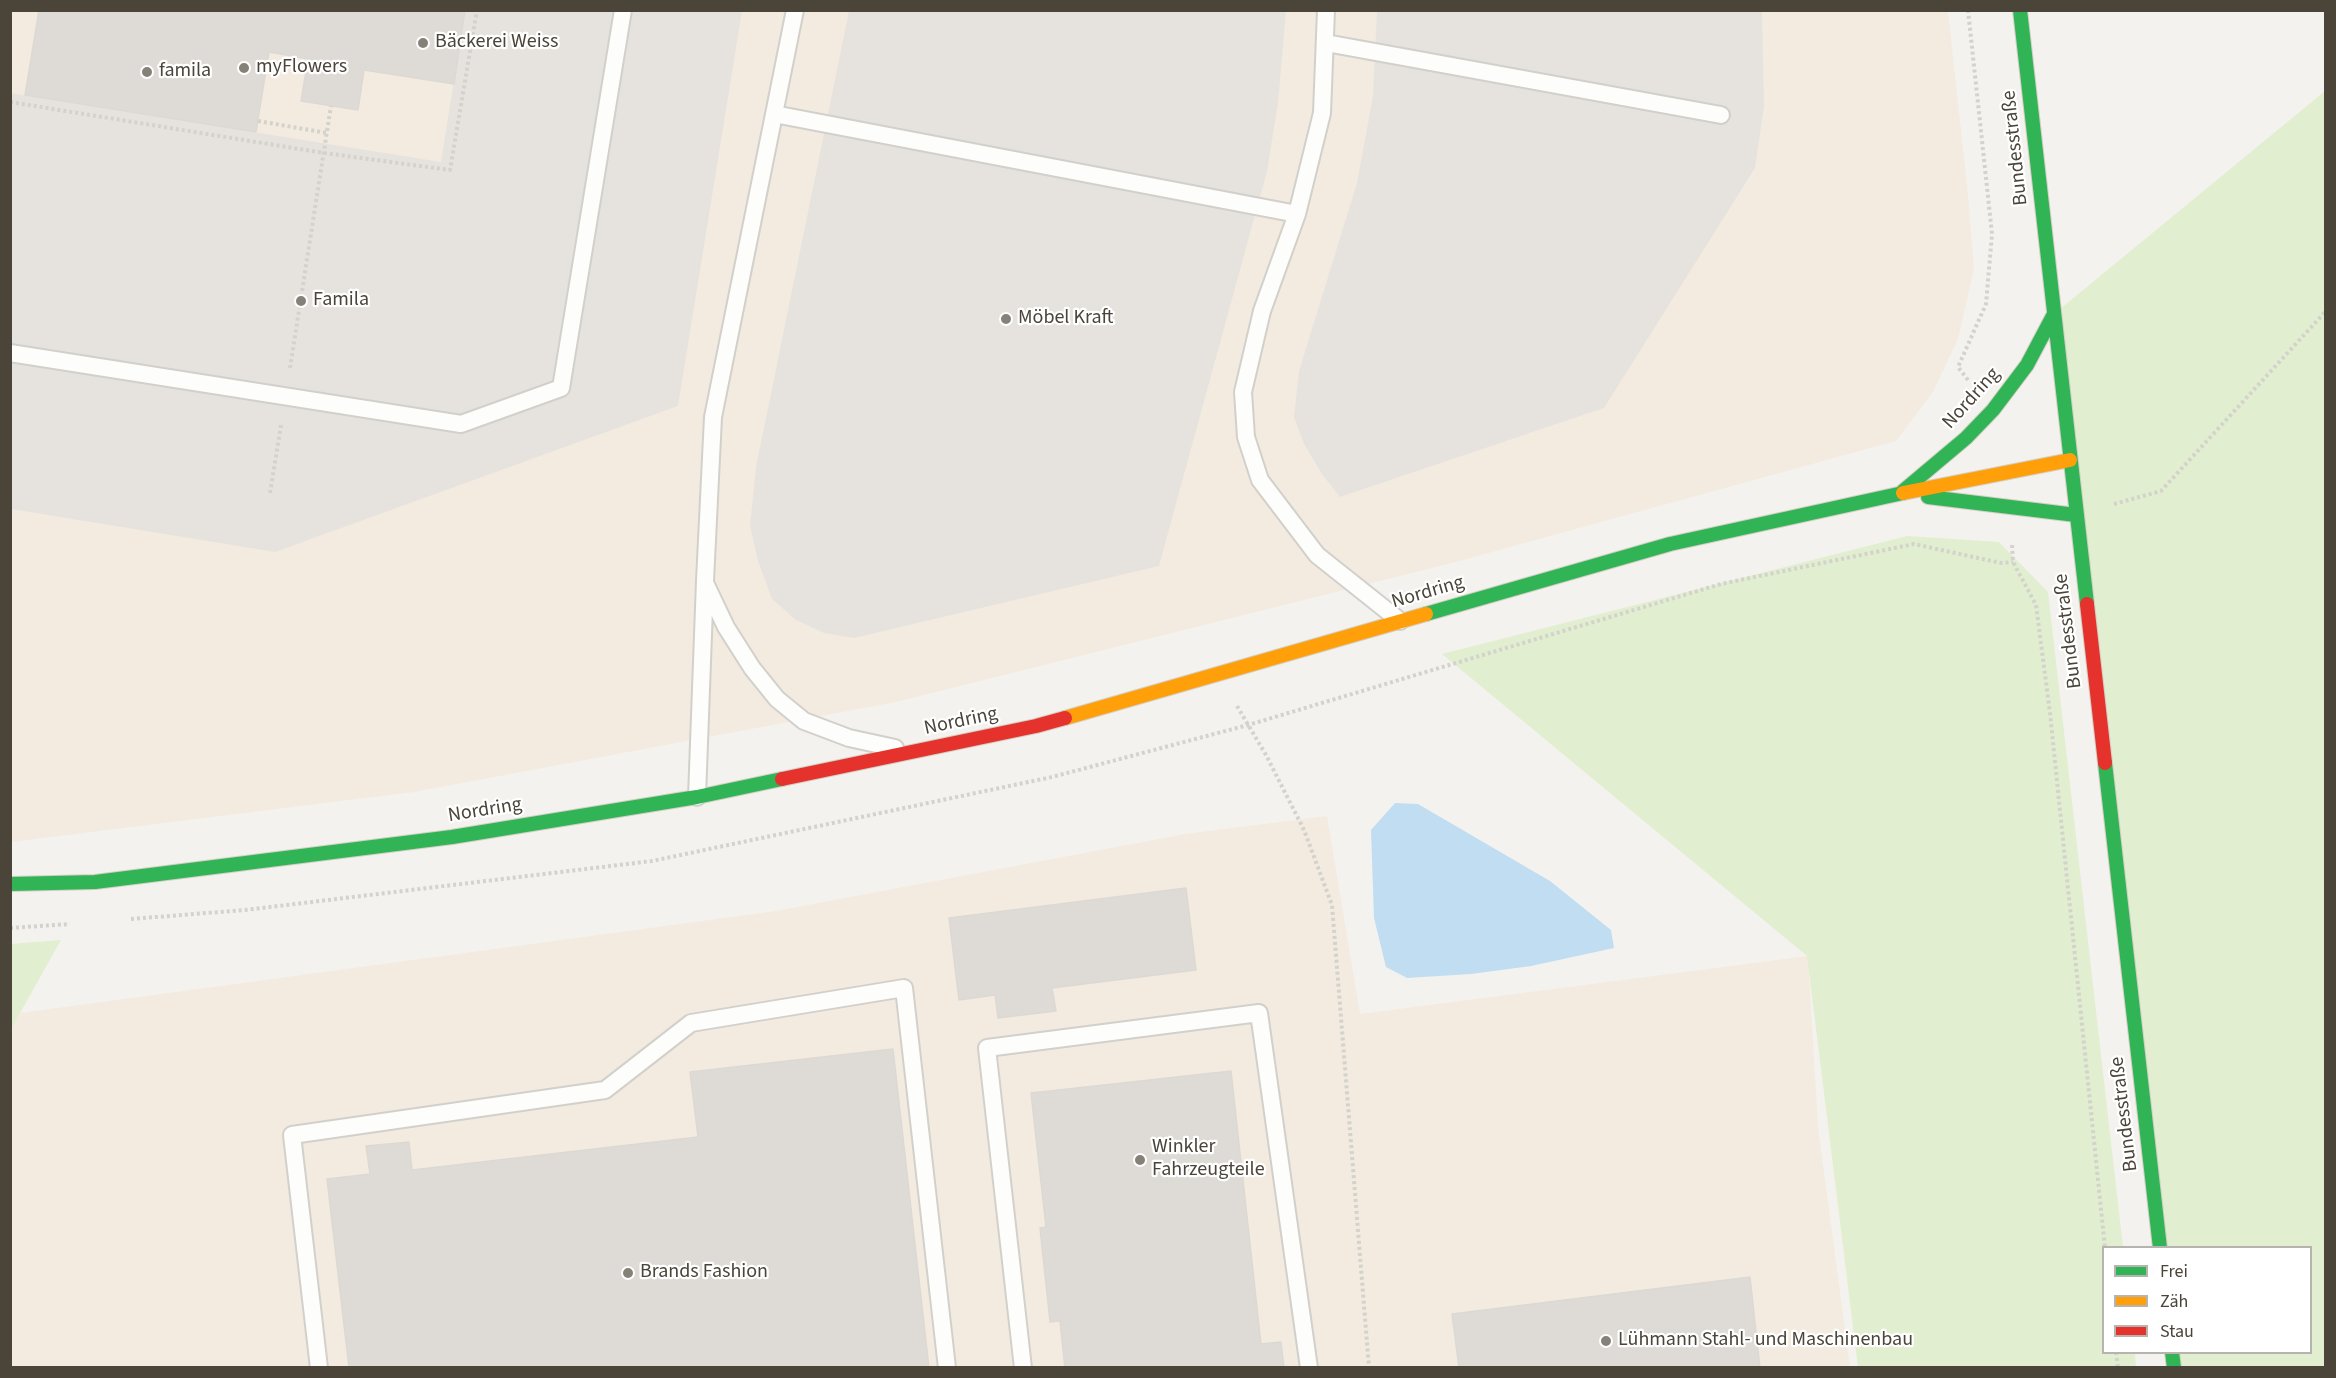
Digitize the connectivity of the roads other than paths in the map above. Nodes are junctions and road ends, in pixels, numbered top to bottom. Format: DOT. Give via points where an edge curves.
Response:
graph roads {
  1 [pos="623,10"];
  2 [pos="795,10"];
  3 [pos="1326,10"];
  4 [pos="2020,10"];
  5 [pos="1326,43"];
  6 [pos="774,114"];
  7 [pos="1721,115"];
  8 [pos="1297,214"];
  9 [pos="2055,314"];
  10 [pos="10,353"];
  11 [pos="2070,460"];
  12 [pos="1899,494"];
  13 [pos="2076,515"];
  14 [pos="705,581"];
  15 [pos="1400,621"];
  16 [pos="915,752"];
  17 [pos="697,797"];
  18 [pos="10,884"];
  19 [pos="2160,1246"];
  20 [pos="319,1368"];
  21 [pos="947,1368"];
  22 [pos="1023,1368"];
  23 [pos="1309,1368"];
  1 -- 10 [label="lane" via="561,388 461,424"];
  2 -- 6 [label="lane"];
  3 -- 5 [label="lane"];
  4 -- 9 [label="street, Bundesstraße"];
  5 -- 7 [label="lane"];
  5 -- 8 [label="lane" via="1322,113"];
  6 -- 8 [label="lane"];
  6 -- 14 [label="lane" via="713,417"];
  8 -- 15 [label="lane" via="1262,311 1243,392 1246,437 1260,480 1317,555"];
  9 -- 11 [label="street, Bundesstraße"];
  9 -- 12 [label="street, Nordring" via="2027,365 1993,410"];
  11 -- 12 [label="street, Nordring"];
  11 -- 13 [label="street, Bundesstraße"];
  12 -- 13 [label="street, Nordring"];
  12 -- 15 [label="street, Nordring" via="1670,544"];
  13 -- 19 [label="street, Bundesstraße"];
  14 -- 16 [label="lane" via="726,627 752,668 777,699 804,721 849,738"];
  14 -- 17 [label="lane"];
  15 -- 16 [label="street, Nordring" via="1036,726"];
  16 -- 17 [label="street, Nordring"];
  17 -- 18 [label="street, Nordring" via="452,837 212,868 95,882"];
  20 -- 21 [label="lane" via="292,1135 605,1090 691,1023 903,988"];
  22 -- 23 [label="lane" via="987,1048 1259,1013"];
}
